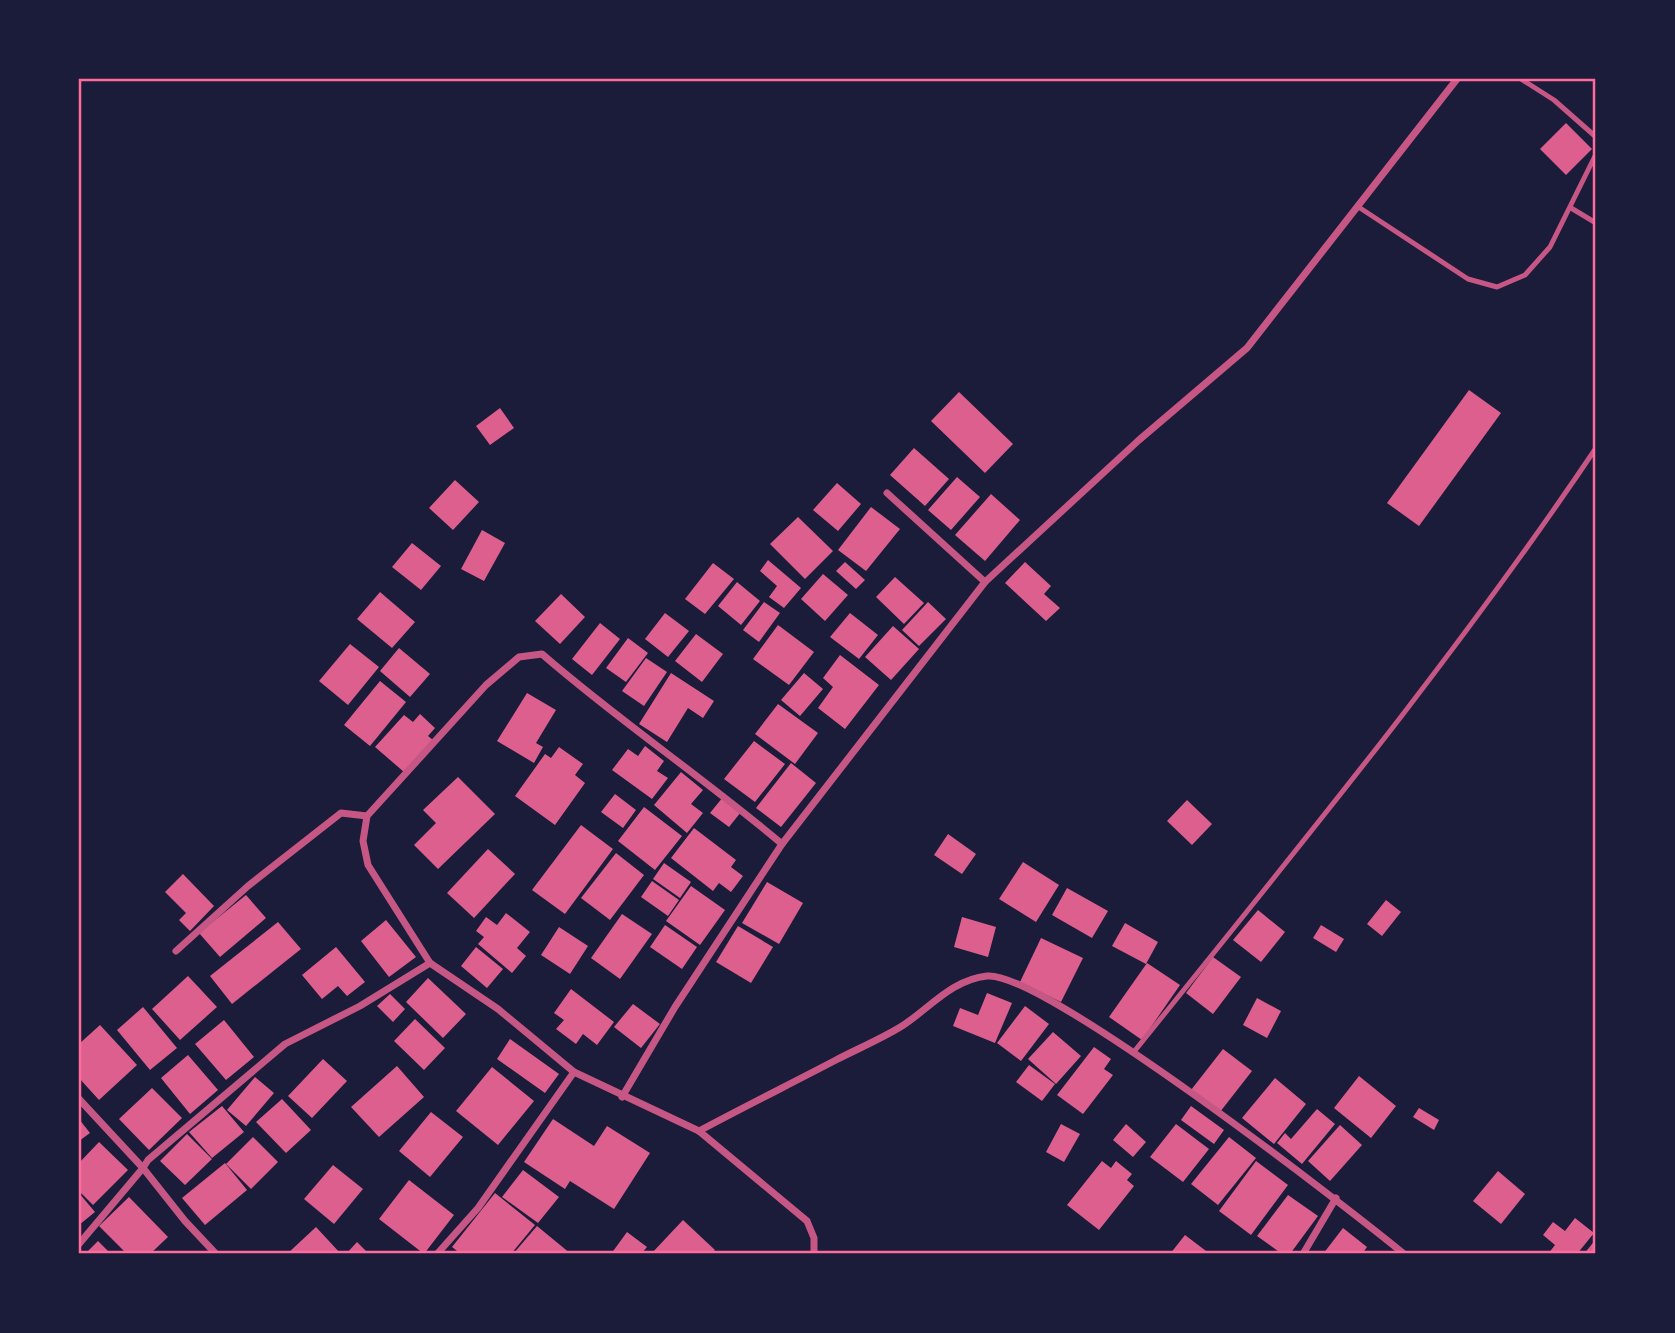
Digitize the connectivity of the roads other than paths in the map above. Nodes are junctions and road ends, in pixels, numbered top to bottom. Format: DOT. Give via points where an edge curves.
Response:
graph roads {
  1 [pos="1457,79"];
  2 [pos="1521,79"];
  3 [pos="1596,137"];
  4 [pos="1596,154"];
  5 [pos="1357,206"];
  6 [pos="1572,208"];
  7 [pos="1596,223"];
  8 [pos="1596,447"];
  9 [pos="887,494"];
  10 [pos="985,582"];
  11 [pos="367,816"];
  12 [pos="782,844"];
  13 [pos="176,951"];
  14 [pos="430,963"];
  15 [pos="1133,1053"];
  16 [pos="574,1072"];
  17 [pos="622,1097"];
  18 [pos="79,1099"];
  19 [pos="699,1131"];
  20 [pos="143,1168"];
  21 [pos="1336,1198"];
  22 [pos="79,1244"];
  23 [pos="440,1253"];
  24 [pos="216,1254"];
  25 [pos="814,1254"];
  26 [pos="1303,1254"];
  27 [pos="1404,1254"];
  1 -- 5 [label="street"];
  2 -- 3 [label="lane" via="1554,100"];
  4 -- 6 [label="lane"];
  5 -- 6 [label="lane" via="1447,267 1497,287 1525,275 1550,247"];
  5 -- 10 [label="street" via="1247,348"];
  6 -- 7 [label="lane"];
  8 -- 15 [label="lane" via="1531,545"];
  9 -- 10 [label="street"];
  10 -- 12 [label="street"];
  11 -- 12 [label="street" via="486,685 519,657 542,653 633,730 724,795"];
  11 -- 13 [label="street" via="341,813 309,835"];
  11 -- 14 [label="street" via="363,841 368,864"];
  12 -- 17 [label="street"];
  14 -- 16 [label="street" via="498,1009"];
  14 -- 20 [label="street" via="285,1044"];
  15 -- 19 [label="street" via="1020,984 989,975 960,982 902,1026"];
  15 -- 21 [label="street"];
  16 -- 17 [label="street"];
  16 -- 23 [label="street" via="478,1208"];
  17 -- 19 [label="street"];
  18 -- 20 [label="street"];
  19 -- 25 [label="street" via="807,1221"];
  20 -- 22 [label="street"];
  20 -- 24 [label="street"];
  21 -- 26 [label="street"];
  21 -- 27 [label="street"];
}
